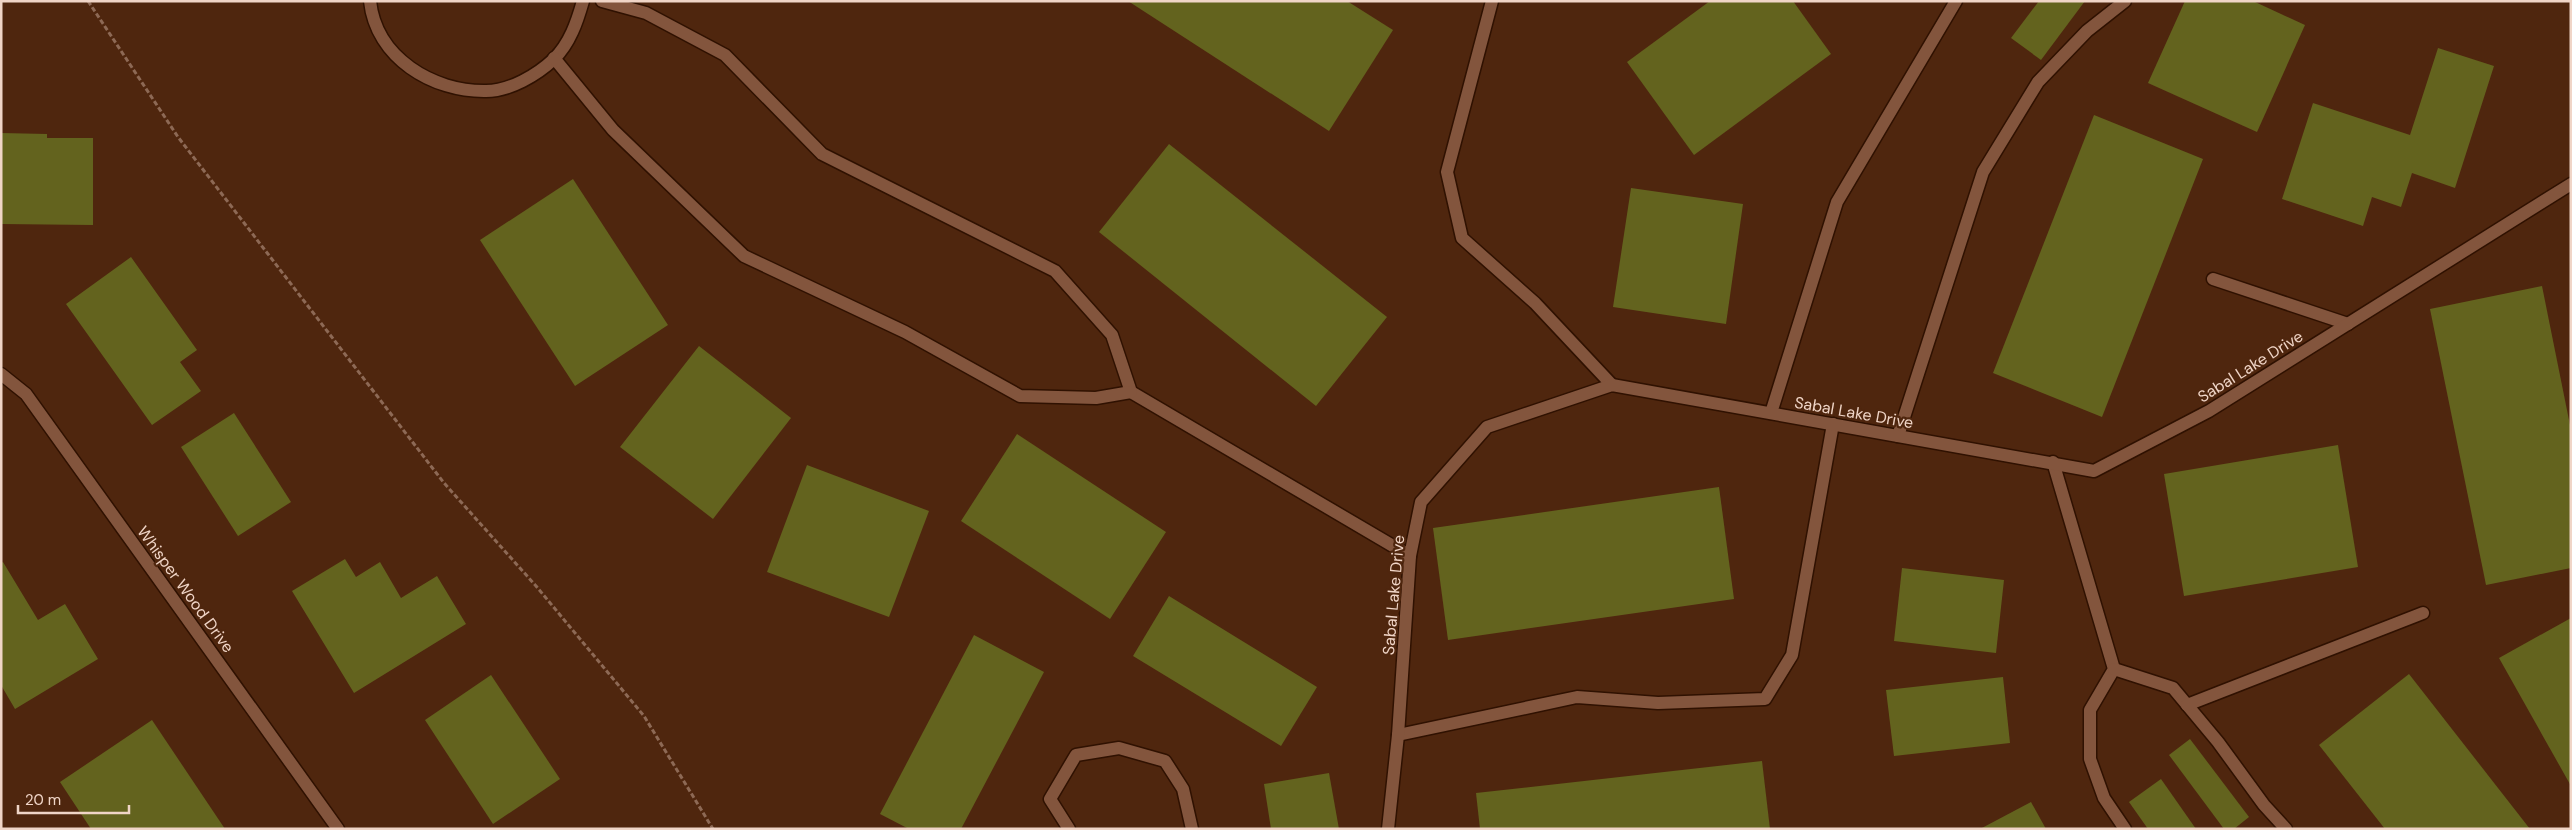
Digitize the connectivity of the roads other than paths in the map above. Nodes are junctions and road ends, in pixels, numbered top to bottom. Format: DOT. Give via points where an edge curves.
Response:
graph roads {
  1 [pos="370,1"];
  2 [pos="583,1"];
  3 [pos="602,1"];
  4 [pos="1492,1"];
  5 [pos="1956,1"];
  6 [pos="2125,1"];
  7 [pos="554,58"];
  8 [pos="2570,188"];
  9 [pos="2213,280"];
  10 [pos="2348,324"];
  11 [pos="1,374"];
  12 [pos="1612,385"];
  13 [pos="1132,392"];
  14 [pos="1771,413"];
  15 [pos="1833,424"];
  16 [pos="1898,436"];
  17 [pos="2053,462"];
  18 [pos="1410,556"];
  19 [pos="2423,613"];
  20 [pos="2114,668"];
  21 [pos="2187,705"];
  22 [pos="1398,735"];
  23 [pos="338,829"];
  24 [pos="1069,829"];
  25 [pos="1192,829"];
  26 [pos="1388,829"];
  27 [pos="2125,829"];
  28 [pos="2286,829"];
  1 -- 7 [label="street" via="372,13 388,47 415,73 450,88 488,91 524,80"];
  2 -- 7 [label="street" via="574,30"];
  3 -- 13 [label="street" via="646,13 725,55 822,154 1055,271 1112,335"];
  4 -- 12 [label="street" via="1448,172 1462,238 1535,303"];
  5 -- 14 [label="street" via="1837,202"];
  6 -- 16 [label="street" via="2087,30 2038,82 1983,172"];
  7 -- 13 [label="street" via="613,130 744,256 905,332 1020,396 1096,398"];
  8 -- 10 [label="street, Sabal Lake Drive"];
  9 -- 10 [label="street"];
  10 -- 17 [label="street, Sabal Lake Drive" via="2210,411 2094,471"];
  11 -- 23 [label="street, Whisper Wood Drive" via="26,394"];
  12 -- 14 [label="street, Sabal Lake Drive"];
  12 -- 18 [label="street, Sabal Lake Drive" via="1487,427 1421,502"];
  13 -- 18 [label="street"];
  14 -- 15 [label="street, Sabal Lake Drive"];
  15 -- 16 [label="street, Sabal Lake Drive"];
  15 -- 22 [label="street" via="1792,655 1765,699 1658,703 1576,697"];
  16 -- 17 [label="street, Sabal Lake Drive"];
  17 -- 20 [label="street"];
  18 -- 22 [label="street, Sabal Lake Drive"];
  19 -- 21 [label="street"];
  20 -- 21 [label="street" via="2173,688"];
  20 -- 27 [label="street" via="2090,710 2090,759 2104,798"];
  21 -- 28 [label="street"];
  22 -- 26 [label="street, Sabal Lake Drive"];
  24 -- 25 [label="street" via="1050,799 1076,755 1119,748 1165,761 1183,789"];
}
